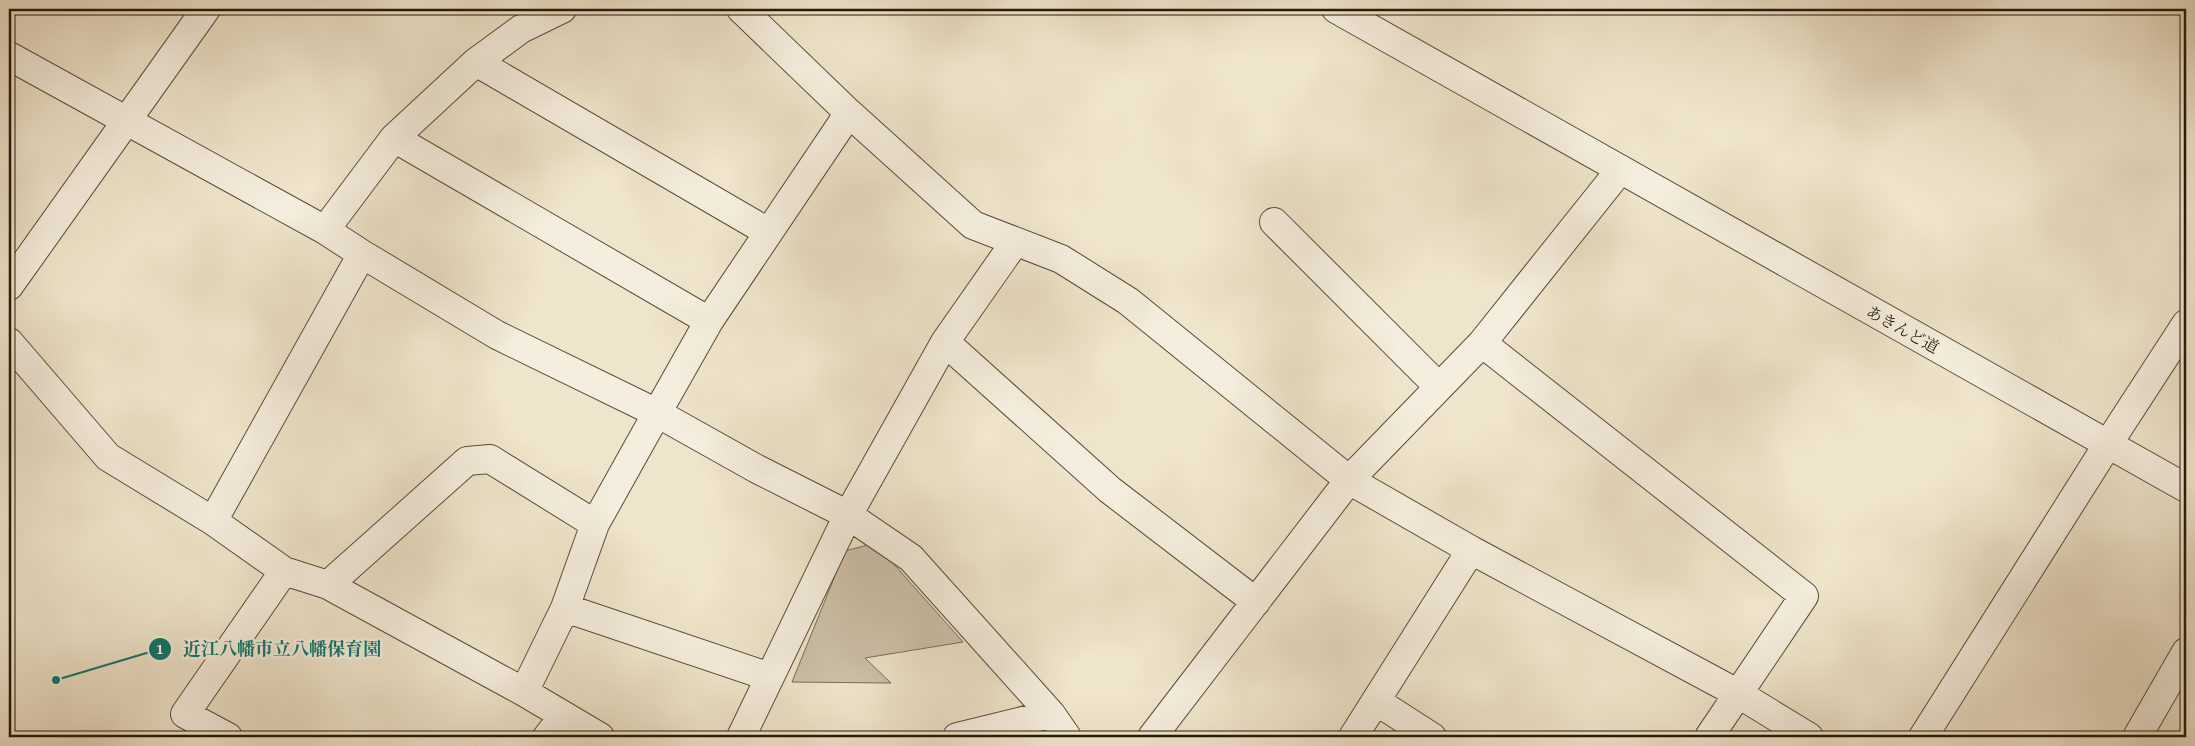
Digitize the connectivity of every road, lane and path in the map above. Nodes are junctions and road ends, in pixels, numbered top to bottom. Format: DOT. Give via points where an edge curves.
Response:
graph roads {
  1 [pos="206,9"];
  2 [pos="562,9"];
  3 [pos="741,9"];
  4 [pos="1336,9"];
  5 [pos="9,56"];
  6 [pos="476,62"];
  7 [pos="848,113"];
  8 [pos="126,121"];
  9 [pos="394,138"];
  10 [pos="1620,170"];
  11 [pos="1274,222"];
  12 [pos="325,230"];
  13 [pos="768,232"];
  14 [pos="1015,242"];
  15 [pos="362,254"];
  16 [pos="9,286"];
  17 [pos="709,321"];
  18 [pos="2186,324"];
  19 [pos="9,342"];
  20 [pos="945,342"];
  21 [pos="1482,343"];
  22 [pos="1439,387"];
  23 [pos="657,413"];
  24 [pos="2108,444"];
  25 [pos="1349,480"];
  26 [pos="2186,488"];
  27 [pos="848,515"];
  28 [pos="213,521"];
  29 [pos="595,524"];
  30 [pos="1471,550"];
  31 [pos="284,571"];
  32 [pos="328,585"];
  33 [pos="1256,602"];
  34 [pos="565,608"];
  35 [pos="2186,652"];
  36 [pos="770,677"];
  37 [pos="524,692"];
  38 [pos="1737,693"];
  39 [pos="1376,701"];
  40 [pos="1051,714"];
  41 [pos="555,727"];
  42 [pos="228,737"];
  43 [pos="600,737"];
  44 [pos="741,737"];
  45 [pos="957,737"];
  46 [pos="1067,737"];
  47 [pos="1152,737"];
  48 [pos="1353,737"];
  49 [pos="1432,737"];
  50 [pos="1709,737"];
  51 [pos="1809,737"];
  52 [pos="1922,737"];
  53 [pos="2137,737"];
  1 -- 8 [label="street"];
  2 -- 6 [label="street" via="521,29"];
  3 -- 7 [label="street"];
  4 -- 10 [label="street, あきんど道"];
  5 -- 8 [label="street"];
  6 -- 9 [label="street"];
  6 -- 13 [label="street"];
  7 -- 13 [label="street"];
  7 -- 14 [label="street" via="973,225"];
  8 -- 12 [label="street"];
  8 -- 16 [label="street"];
  9 -- 12 [label="street"];
  9 -- 17 [label="street"];
  10 -- 21 [label="street"];
  10 -- 24 [label="street, あきんど道"];
  11 -- 22 [label="street"];
  12 -- 15 [label="street"];
  13 -- 17 [label="street"];
  14 -- 20 [label="street"];
  14 -- 25 [label="street" via="1061,260 1128,301"];
  15 -- 23 [label="street" via="497,335"];
  15 -- 28 [label="street"];
  17 -- 23 [label="street"];
  18 -- 24 [label="street"];
  19 -- 28 [label="street" via="108,457"];
  20 -- 27 [label="street"];
  20 -- 33 [label="street" via="1110,490"];
  21 -- 22 [label="street"];
  21 -- 38 [label="street" via="1804,596"];
  22 -- 25 [label="street"];
  23 -- 27 [label="street" via="757,470"];
  23 -- 29 [label="street"];
  24 -- 26 [label="street, あきんど道"];
  24 -- 52 [label="street"];
  25 -- 30 [label="street"];
  25 -- 33 [label="street"];
  27 -- 36 [label="street"];
  27 -- 40 [label="street" via="911,558"];
  28 -- 31 [label="street"];
  29 -- 32 [label="street" via="490,459 467,461"];
  29 -- 34 [label="street"];
  30 -- 38 [label="street"];
  30 -- 39 [label="street"];
  31 -- 32 [label="street"];
  31 -- 42 [label="street" via="185,714"];
  32 -- 37 [label="street"];
  33 -- 47 [label="street"];
  34 -- 36 [label="street"];
  34 -- 37 [label="street"];
  35 -- 53 [label="street"];
  36 -- 44 [label="street"];
  37 -- 41 [label="street"];
  38 -- 50 [label="street"];
  38 -- 51 [label="street"];
  39 -- 48 [label="street"];
  39 -- 49 [label="street"];
  40 -- 45 [label="street"];
  40 -- 46 [label="street"];
  41 -- 43 [label="street"];
}
